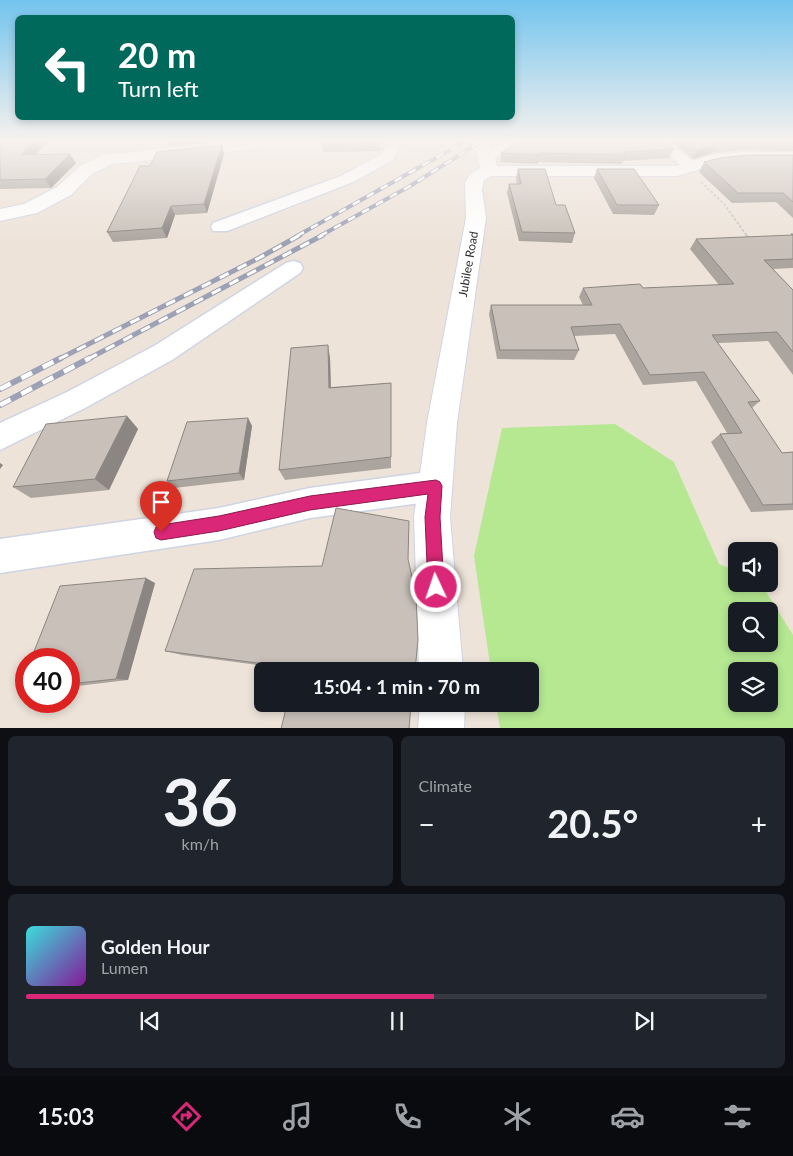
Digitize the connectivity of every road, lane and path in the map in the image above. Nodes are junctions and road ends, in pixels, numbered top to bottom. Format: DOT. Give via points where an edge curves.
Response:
graph roads {
  1 [pos="81,175"];
  2 [pos="355,175"];
  3 [pos="479,175"];
  4 [pos="696,175"];
  5 [pos="0,215"];
  6 [pos="220,227"];
  7 [pos="752,242"];
  8 [pos="293,268"];
  9 [pos="0,437"];
  10 [pos="436,486"];
  11 [pos="0,556"];
  12 [pos="440,662"];
  13 [pos="442,712"];
  14 [pos="441,728"];
  1 -- 5 [label="street" via="64,191 30,209"];
  2 -- 6 [label="street"];
  3 -- 10 [label="street, Jubilee Road" via="472,185 476,218 442,423"];
  4 -- 7 [label="path" via="724,204"];
  8 -- 9 [label="street" via="163,353"];
  10 -- 11 [label="street" via="310,503 219,524"];
  10 -- 12 [label="street, Jubilee Road" via="432,517"];
  13 -- 14 [label="street"];
}
